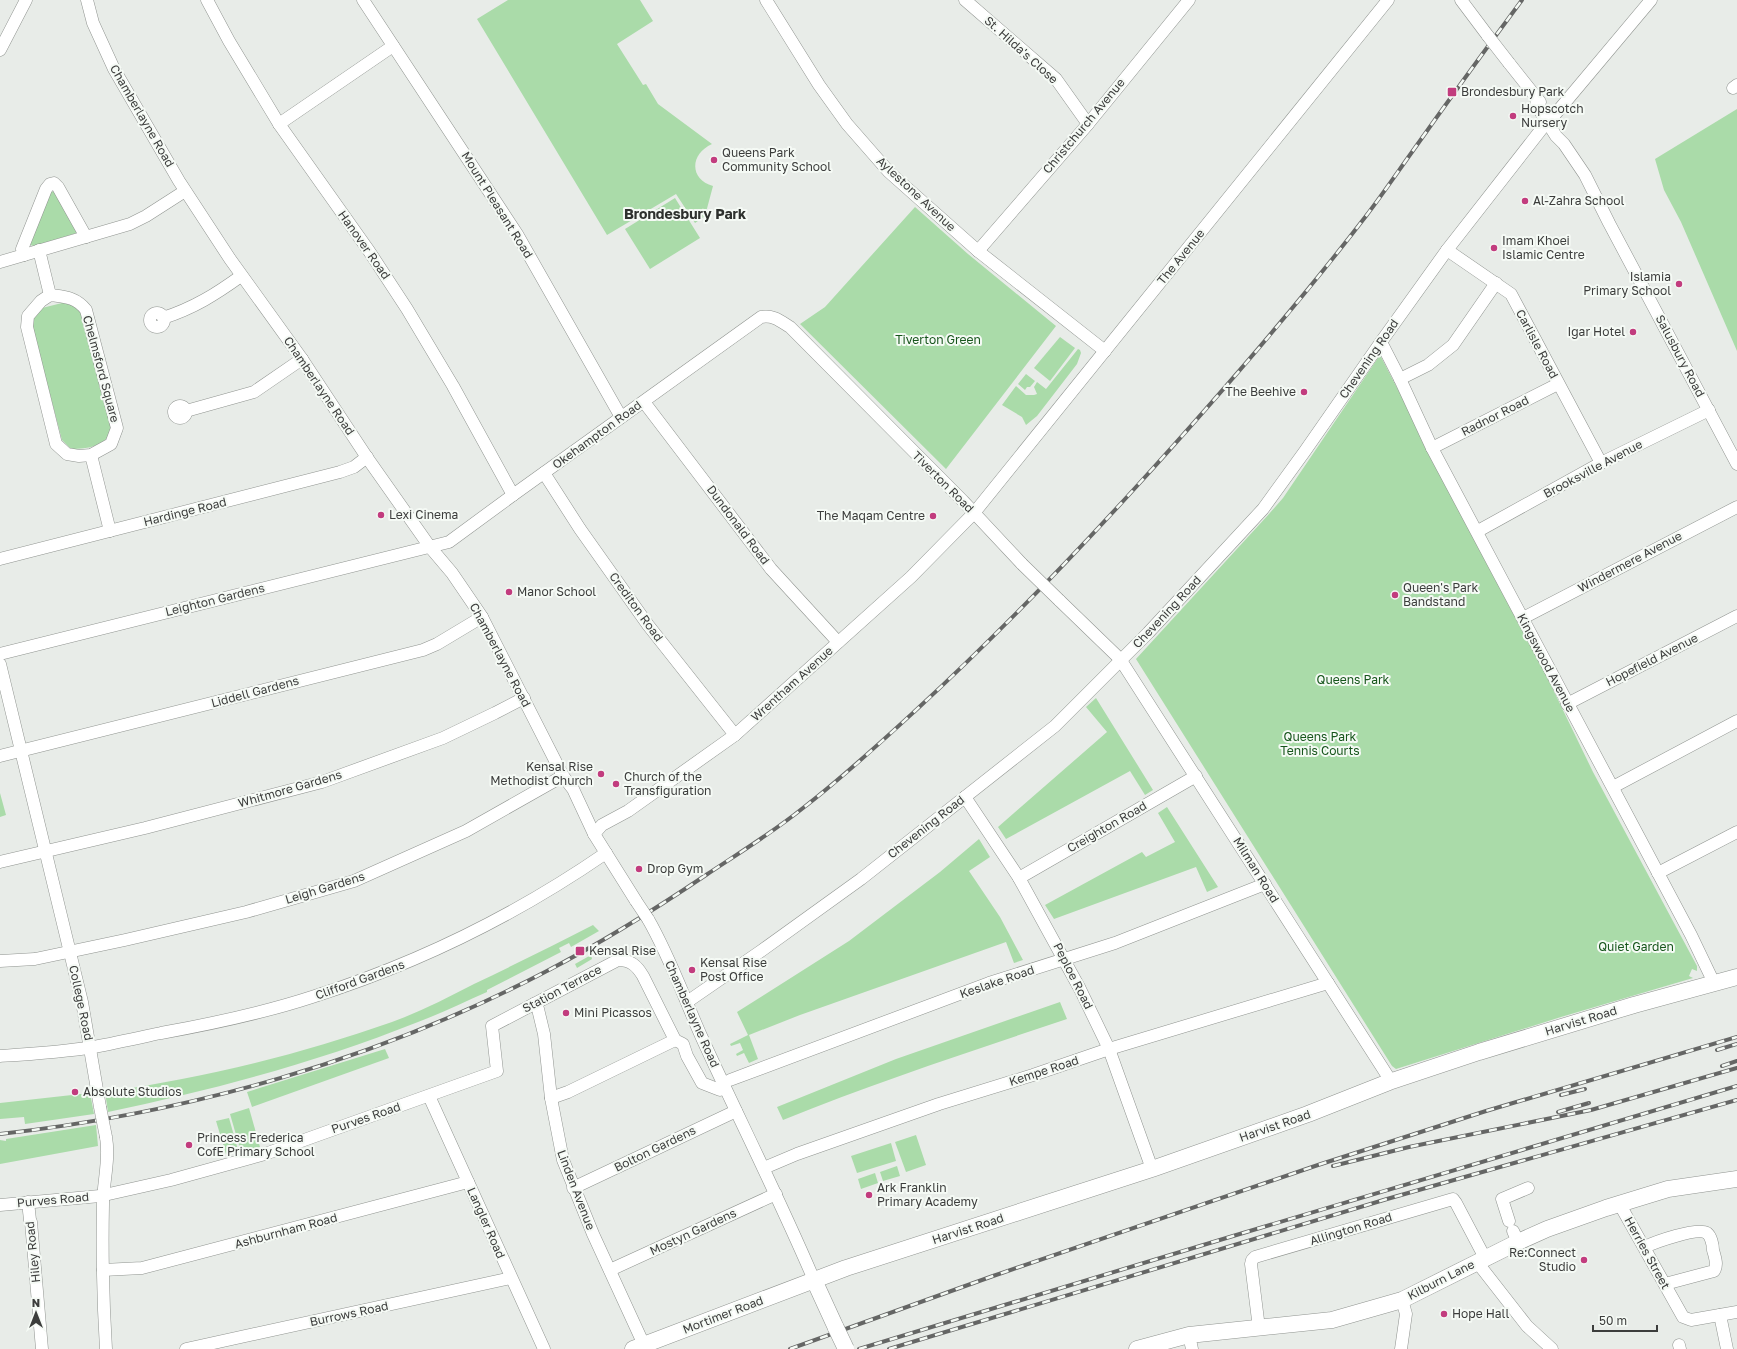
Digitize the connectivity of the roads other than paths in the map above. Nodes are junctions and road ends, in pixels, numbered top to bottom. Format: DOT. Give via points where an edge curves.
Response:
graph roads {
  1 [pos="26,0"];
  2 [pos="87,0"];
  3 [pos="207,0"];
  4 [pos="363,0"];
  5 [pos="766,0"];
  6 [pos="964,0"];
  7 [pos="1189,0"];
  8 [pos="1388,0"];
  9 [pos="1461,0"];
  10 [pos="1651,0"];
  11 [pos="393,46"];
  12 [pos="0,50"];
  13 [pos="1550,120"];
  14 [pos="279,124"];
  15 [pos="1088,124"];
  16 [pos="185,191"];
  17 [pos="86,237"];
  18 [pos="39,250"];
  19 [pos="978,250"];
  20 [pos="1447,250"];
  21 [pos="24,255"];
  22 [pos="0,262"];
  23 [pos="242,276"];
  24 [pos="1496,283"];
  25 [pos="50,295"];
  26 [pos="760,317"];
  27 [pos="163,318"];
  28 [pos="1380,342"];
  29 [pos="1105,351"];
  30 [pos="302,359"];
  31 [pos="1400,379"];
  32 [pos="1558,384"];
  33 [pos="644,402"];
  34 [pos="1709,410"];
  35 [pos="186,411"];
  36 [pos="621,417"];
  37 [pos="1432,448"];
  38 [pos="91,455"];
  39 [pos="367,457"];
  40 [pos="1601,463"];
  41 [pos="1737,464"];
  42 [pos="544,473"];
  43 [pos="513,495"];
  44 [pos="1737,507"];
  45 [pos="974,513"];
  46 [pos="110,531"];
  47 [pos="1478,532"];
  48 [pos="430,547"];
  49 [pos="0,559"];
  50 [pos="1737,616"];
  51 [pos="482,617"];
  52 [pos="1523,618"];
  53 [pos="838,642"];
  54 [pos="0,654"];
  55 [pos="1120,659"];
  56 [pos="0,664"];
  57 [pos="524,698"];
  58 [pos="1567,704"];
  59 [pos="1737,722"];
  60 [pos="735,735"];
  61 [pos="21,751"];
  62 [pos="0,756"];
  63 [pos="563,776"];
  64 [pos="1196,776"];
  65 [pos="1613,787"];
  66 [pos="965,797"];
  67 [pos="1737,832"];
  68 [pos="594,834"];
  69 [pos="45,851"];
  70 [pos="606,853"];
  71 [pos="0,862"];
  72 [pos="1658,873"];
  73 [pos="1019,878"];
  74 [pos="1265,884"];
  75 [pos="70,952"];
  76 [pos="1064,958"];
  77 [pos="0,961"];
  78 [pos="1737,977"];
  79 [pos="1328,983"];
  80 [pos="1714,983"];
  81 [pos="687,1002"];
  82 [pos="534,1004"];
  83 [pos="492,1026"];
  84 [pos="701,1036"];
  85 [pos="679,1042"];
  86 [pos="91,1047"];
  87 [pos="1109,1049"];
  88 [pos="0,1056"];
  89 [pos="1389,1082"];
  90 [pos="728,1084"];
  91 [pos="429,1096"];
  92 [pos="551,1098"];
  93 [pos="736,1111"];
  94 [pos="764,1168"];
  95 [pos="1152,1169"];
  96 [pos="1737,1179"];
  97 [pos="468,1182"];
  98 [pos="573,1188"];
  99 [pos="1528,1188"];
  100 [pos="776,1194"];
  101 [pos="104,1195"];
  102 [pos="28,1202"];
  103 [pos="1619,1203"];
  104 [pos="0,1205"];
  105 [pos="1514,1231"];
  106 [pos="1645,1247"];
  107 [pos="1481,1260"];
  108 [pos="103,1270"];
  109 [pos="610,1270"];
  110 [pos="511,1278"];
  111 [pos="814,1280"];
  112 [pos="1665,1284"];
  113 [pos="1402,1300"];
  114 [pos="1737,1312"];
  115 [pos="1720,1315"];
  116 [pos="1260,1328"];
  117 [pos="1190,1342"];
  118 [pos="638,1347"];
  119 [pos="42,1349"];
  120 [pos="106,1349"];
  121 [pos="186,1349"];
  122 [pos="544,1349"];
  123 [pos="846,1349"];
  124 [pos="1137,1349"];
  125 [pos="1401,1349"];
  126 [pos="1552,1349"];
  127 [pos="1727,1349"];
  1 -- 12 [label="street"];
  2 -- 16 [label="street, Chamberlayne Road" via="93,23 114,69"];
  3 -- 14 [label="street, Hanover Road"];
  4 -- 11 [label="street, Mount Pleasant Road"];
  5 -- 19 [label="street, Aylestone Avenue" via="804,62 847,124 889,172"];
  6 -- 15 [label="street, St. Hilda's Close" via="1056,79"];
  7 -- 15 [label="street, Christchurch Avenue"];
  8 -- 29 [label="street, The Avenue"];
  9 -- 13 [label="street, bridge" via="1536,98 1537,106"];
  10 -- 13 [label="street, Chevening Road"];
  11 -- 14 [label="street"];
  11 -- 36 [label="street, Mount Pleasant Road" via="517,234"];
  13 -- 20 [label="street, Chevening Road"];
  13 -- 34 [label="street, Salusbury Road" via="1557,138 1585,175"];
  14 -- 43 [label="street, Hanover Road" via="407,309"];
  15 -- 19 [label="street, Christchurch Avenue"];
  16 -- 17 [label="street" via="139,221"];
  16 -- 23 [label="street, Chamberlayne Road"];
  17 -- 18 [label="street"];
  17 -- 21 [label="street" via="58,187 54,183 50,184 22,249"];
  18 -- 21 [label="street"];
  18 -- 25 [label="street"];
  19 -- 29 [label="street, Aylestone Avenue"];
  20 -- 24 [label="street, Carlisle Road"];
  20 -- 28 [label="street, Chevening Road"];
  21 -- 22 [label="street"];
  23 -- 27 [label="street" via="186,310"];
  23 -- 30 [label="street, Chamberlayne Road"];
  24 -- 31 [label="street" via="1453,345 1428,365"];
  24 -- 32 [label="street, Carlisle Road" via="1511,294"];
  25 -- 38 [label="street, Chelmsford Square" via="28,316 27,327 54,437 56,444 67,454"];
  25 -- 38 [label="street, Chelmsford Square" via="74,299 86,310 117,428 111,444"];
  26 -- 33 [label="street, Okehampton Road"];
  26 -- 45 [label="street, Tiverton Road" via="775,317 790,327"];
  28 -- 31 [label="street, Kingswood Avenue"];
  28 -- 55 [label="street, Chevening Road" via="1263,509 1148,633"];
  29 -- 45 [label="street, The Avenue"];
  30 -- 35 [label="street" via="254,392"];
  30 -- 39 [label="street, Chamberlayne Road"];
  31 -- 37 [label="street, Kingswood Avenue"];
  32 -- 37 [label="street, Radnor Road"];
  32 -- 40 [label="street, Carlisle Road"];
  33 -- 36 [label="street, Okehampton Road"];
  33 -- 53 [label="street, Dundonald Road" via="771,569"];
  34 -- 40 [label="street, Brooksville Avenue"];
  34 -- 41 [label="street, Salusbury Road"];
  36 -- 42 [label="street, Okehampton Road"];
  37 -- 47 [label="street, Kingswood Avenue"];
  38 -- 46 [label="street"];
  39 -- 46 [label="street, Hardinge Road" via="340,472"];
  39 -- 48 [label="street, Chamberlayne Road"];
  40 -- 47 [label="street, Brooksville Avenue"];
  42 -- 43 [label="street, Okehampton Road"];
  42 -- 60 [label="street, Crediton Road" via="648,625"];
  43 -- 48 [label="street, Okehampton Road" via="449,542"];
  44 -- 52 [label="street, Windermere Avenue"];
  45 -- 53 [label="street, Wrentham Avenue" via="911,577"];
  45 -- 55 [label="street, Tiverton Road, bridge" via="1022,564"];
  46 -- 49 [label="street, Hardinge Road"];
  47 -- 52 [label="street, Kingswood Avenue"];
  48 -- 51 [label="street, Chamberlayne Road" via="452,573"];
  48 -- 54 [label="street, Leighton Gardens"];
  50 -- 58 [label="street, Hopefield Avenue"];
  51 -- 57 [label="street, Chamberlayne Road"];
  51 -- 61 [label="street, Liddell Gardens" via="438,644 423,650"];
  52 -- 58 [label="street, Kingswood Avenue"];
  53 -- 60 [label="street, Wrentham Avenue"];
  55 -- 64 [label="street, Milman Road"];
  55 -- 66 [label="street, Chevening Road" via="1055,726"];
  56 -- 61 [label="street, College Road"];
  57 -- 63 [label="street, Chamberlayne Road"];
  57 -- 69 [label="street, Whitmore Gardens" via="443,738 322,782"];
  58 -- 65 [label="street, Kingswood Avenue"];
  59 -- 65 [label="street"];
  60 -- 68 [label="street, Wrentham Avenue" via="628,811 602,825"];
  61 -- 62 [label="street, Liddell Gardens"];
  61 -- 69 [label="street, College Road"];
  63 -- 68 [label="street, Chamberlayne Road" via="573,789"];
  63 -- 75 [label="street, Leigh Gardens" via="466,831 354,881 246,912"];
  64 -- 73 [label="street, Creighton Road"];
  64 -- 74 [label="street, Milman Road"];
  65 -- 72 [label="street, Kingswood Avenue"];
  66 -- 73 [label="street, Peploe Road"];
  66 -- 81 [label="street, Chevening Road" via="861,879"];
  67 -- 72 [label="street"];
  68 -- 70 [label="street, Chamberlayne Road"];
  69 -- 71 [label="street, Whitmore Gardens"];
  69 -- 75 [label="street, College Road"];
  70 -- 81 [label="street, Chamberlayne Road, bridge" via="651,925"];
  70 -- 86 [label="street, Clifford Gardens" via="556,885 476,930 364,980 310,998 218,1022"];
  72 -- 80 [label="street, Kingswood Avenue"];
  73 -- 76 [label="street, Peploe Road"];
  74 -- 76 [label="street, Keslake Road" via="1115,942"];
  74 -- 79 [label="street, Milman Road"];
  75 -- 77 [label="street, Leigh Gardens" via="35,959"];
  75 -- 86 [label="street, College Road"];
  76 -- 87 [label="street, Peploe Road"];
  76 -- 90 [label="street, Keslake Road" via="989,983 753,1072"];
  78 -- 80 [label="main road, Harvist Road"];
  79 -- 87 [label="street, Kempe Road"];
  79 -- 89 [label="street, Milman Road"];
  80 -- 89 [label="main road, Harvist Road" via="1479,1052"];
  81 -- 84 [label="street, Chamberlayne Road"];
  82 -- 83 [label="street, Station Terrace"];
  82 -- 85 [label="street, Station Terrace" via="614,961 626,961 637,967 643,976"];
  82 -- 92 [label="street, Linden Avenue" via="538,1009 544,1034"];
  83 -- 91 [label="street, Purves Road" via="497,1071"];
  84 -- 85 [label="street"];
  84 -- 90 [label="street, Chamberlayne Road"];
  85 -- 90 [label="street, Station Terrace" via="702,1083 718,1090"];
  85 -- 92 [label="street"];
  86 -- 88 [label="street, Clifford Gardens"];
  86 -- 101 [label="street, College Road, bridge" via="106,1137"];
  87 -- 94 [label="street, Kempe Road" via="862,1131"];
  87 -- 95 [label="street, Peploe Road"];
  89 -- 95 [label="main road, Harvist Road" via="1308,1114"];
  90 -- 93 [label="street, Chamberlayne Road"];
  91 -- 97 [label="street, Langler Road"];
  91 -- 101 [label="street, Purves Road" via="265,1154"];
  92 -- 98 [label="street, Linden Avenue" via="560,1149"];
  93 -- 94 [label="street, Chamberlayne Road"];
  93 -- 98 [label="street, Bolton Gardens"];
  94 -- 100 [label="street, Chamberlayne Road"];
  95 -- 111 [label="main road, Harvist Road"];
  96 -- 103 [label="main road, Kilburn Lane" via="1668,1189"];
  97 -- 108 [label="street, Ashburnham Road" via="142,1268"];
  97 -- 110 [label="street, Langler Road"];
  98 -- 109 [label="street, Linden Avenue"];
  99 -- 105 [label="street" via="1502,1199"];
  100 -- 109 [label="street, Mostyn Gardens"];
  100 -- 111 [label="street, Chamberlayne Road"];
  101 -- 102 [label="street, Purves Road"];
  101 -- 108 [label="street, College Road"];
  102 -- 104 [label="street, Purves Road"];
  102 -- 119 [label="street, Hiley Road" via="32,1222"];
  103 -- 105 [label="main road, Kilburn Lane" via="1547,1229"];
  103 -- 106 [label="street, Herries Street"];
  105 -- 107 [label="main road, Kilburn Lane"];
  106 -- 112 [label="street, Herries Street"];
  106 -- 112 [label="street" via="1662,1240 1699,1232 1710,1235 1716,1263 1714,1271"];
  107 -- 113 [label="main road, Kilburn Lane"];
  107 -- 116 [label="street, Allington Road" via="1453,1199 1255,1257 1251,1264"];
  107 -- 126 [label="street" via="1527,1326"];
  108 -- 120 [label="street, College Road"];
  109 -- 118 [label="street, Linden Avenue"];
  110 -- 121 [label="street, Burrows Road"];
  110 -- 122 [label="street, Langler Road"];
  111 -- 118 [label="main road, Mortimer Road"];
  111 -- 123 [label="main road, Chamberlayne Road, bridge"];
  112 -- 115 [label="street, Herries Street" via="1679,1313 1686,1320"];
  113 -- 116 [label="main road, Kilburn Lane" via="1332,1320"];
  113 -- 125 [label="street" via="1406,1314"];
  114 -- 115 [label="street, Herries Street"];
  115 -- 127 [label="street"];
  116 -- 117 [label="main road, Kilburn Lane" via="1210,1332"];
  117 -- 124 [label="main road, Kilburn Lane"];
}
